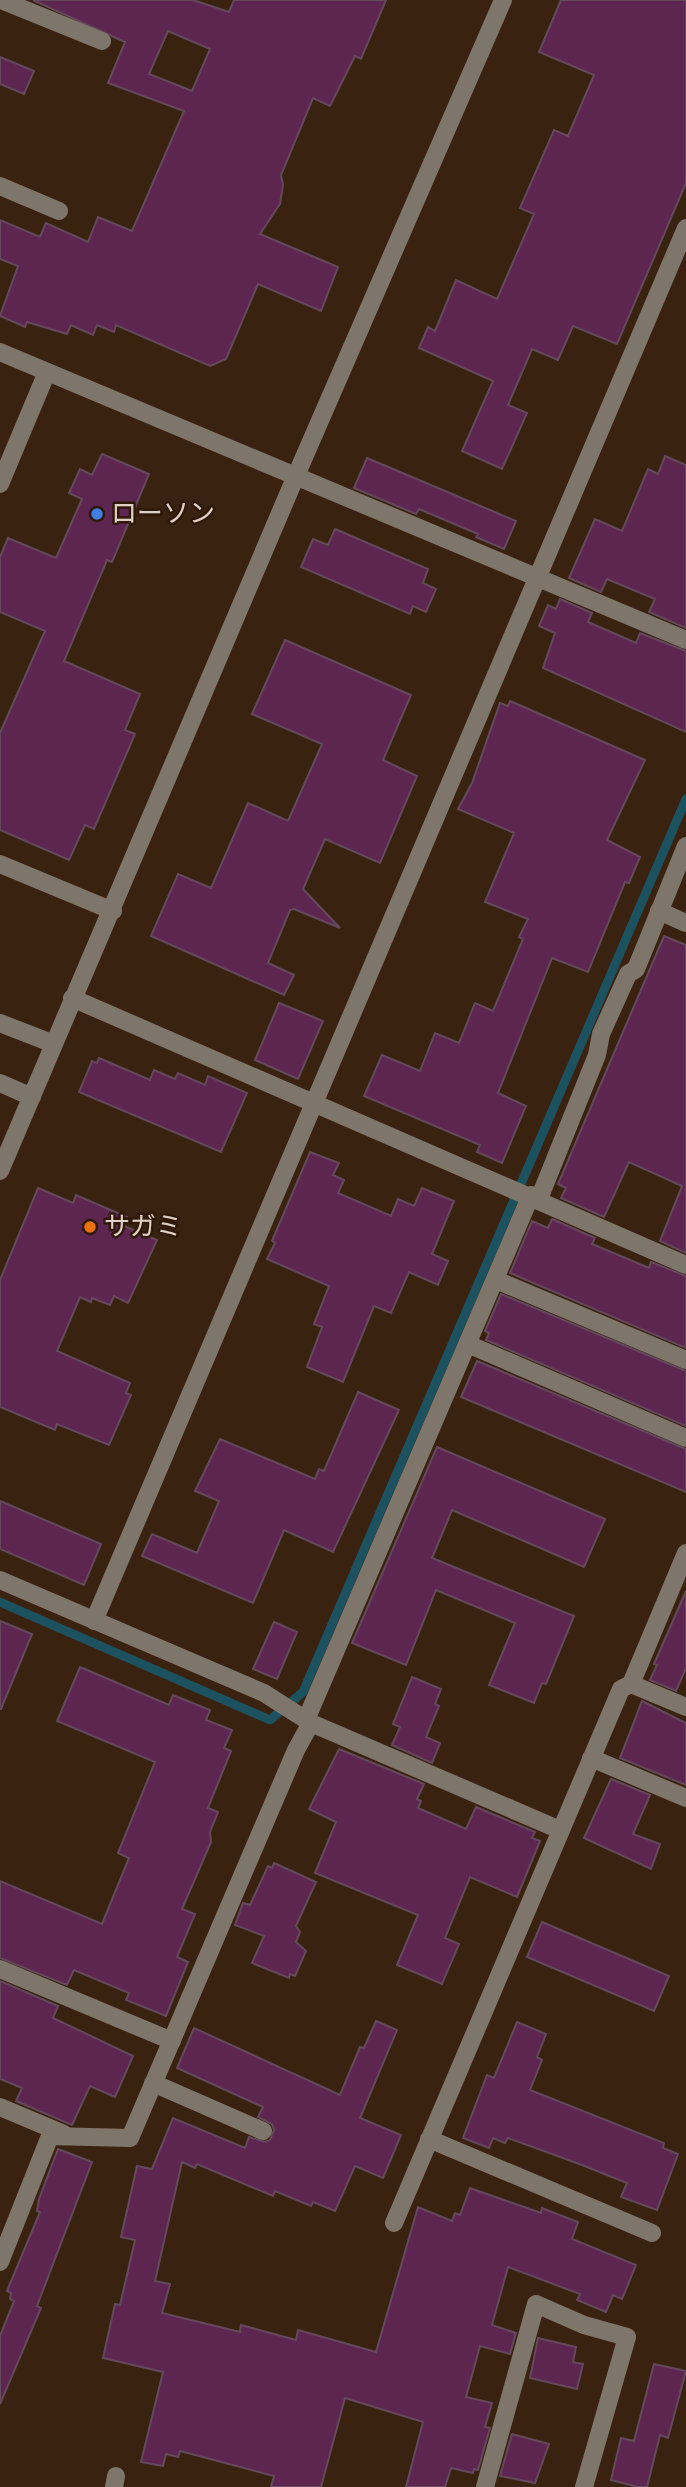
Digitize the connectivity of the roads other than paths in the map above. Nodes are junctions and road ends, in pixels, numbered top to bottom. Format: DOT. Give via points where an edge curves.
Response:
graph roads {
  1 [pos="1,0"];
  2 [pos="503,0"];
  3 [pos="102,41"];
  4 [pos="0,186"];
  5 [pos="59,211"];
  6 [pos="686,228"];
  7 [pos="0,352"];
  8 [pos="47,372"];
  9 [pos="295,478"];
  10 [pos="0,484"];
  11 [pos="538,579"];
  12 [pos="686,640"];
  13 [pos="686,846"];
  14 [pos="0,864"];
  15 [pos="113,911"];
  16 [pos="659,911"];
  17 [pos="686,923"];
  18 [pos="72,998"];
  19 [pos="0,1023"];
  20 [pos="54,1044"];
  21 [pos="0,1083"];
  22 [pos="32,1097"];
  23 [pos="314,1105"];
  24 [pos="0,1171"];
  25 [pos="533,1196"];
  26 [pos="686,1265"];
  27 [pos="496,1280"];
  28 [pos="470,1345"];
  29 [pos="686,1360"];
  30 [pos="686,1438"];
  31 [pos="686,1553"];
  32 [pos="0,1580"];
  33 [pos="94,1621"];
  34 [pos="631,1684"];
  35 [pos="686,1707"];
  36 [pos="306,1721"];
  37 [pos="591,1758"];
  38 [pos="686,1798"];
  39 [pos="560,1830"];
  40 [pos="0,1969"];
  41 [pos="172,2041"];
  42 [pos="153,2083"];
  43 [pos="0,2107"];
  44 [pos="263,2131"];
  45 [pos="69,2136"];
  46 [pos="429,2139"];
  47 [pos="394,2223"];
  48 [pos="652,2233"];
  49 [pos="0,2262"];
  50 [pos="485,2487"];
  51 [pos="584,2487"];
  1 -- 3 [label="street"];
  2 -- 9 [label="street"];
  4 -- 5 [label="street"];
  6 -- 11 [label="street"];
  7 -- 8 [label="street"];
  8 -- 9 [label="street"];
  8 -- 10 [label="street"];
  9 -- 11 [label="street"];
  9 -- 15 [label="street"];
  11 -- 12 [label="street"];
  11 -- 23 [label="street"];
  13 -- 16 [label="street"];
  14 -- 15 [label="street"];
  15 -- 18 [label="street"];
  16 -- 17 [label="street"];
  16 -- 25 [label="street"];
  18 -- 20 [label="street"];
  18 -- 23 [label="street"];
  19 -- 20 [label="street"];
  20 -- 22 [label="street"];
  21 -- 22 [label="street"];
  22 -- 24 [label="street"];
  23 -- 25 [label="street"];
  23 -- 33 [label="street"];
  25 -- 26 [label="street"];
  25 -- 27 [label="street"];
  27 -- 28 [label="street"];
  27 -- 29 [label="street"];
  28 -- 30 [label="street"];
  28 -- 36 [label="street"];
  31 -- 34 [label="street"];
  32 -- 33 [label="street"];
  33 -- 36 [label="street" via="268,1696"];
  34 -- 35 [label="street"];
  34 -- 37 [label="street" via="621,1689"];
  36 -- 39 [label="street"];
  36 -- 41 [label="street"];
  37 -- 38 [label="street"];
  37 -- 39 [label="street"];
  39 -- 46 [label="street"];
  40 -- 41 [label="street"];
  41 -- 42 [label="street"];
  42 -- 44 [label="street"];
  42 -- 45 [label="street" via="130,2138"];
  43 -- 45 [label="street"];
  45 -- 49 [label="street" via="50,2136"];
  46 -- 47 [label="street"];
  46 -- 48 [label="street"];
  50 -- 51 [label="street" via="536,2304 627,2337"];
}
